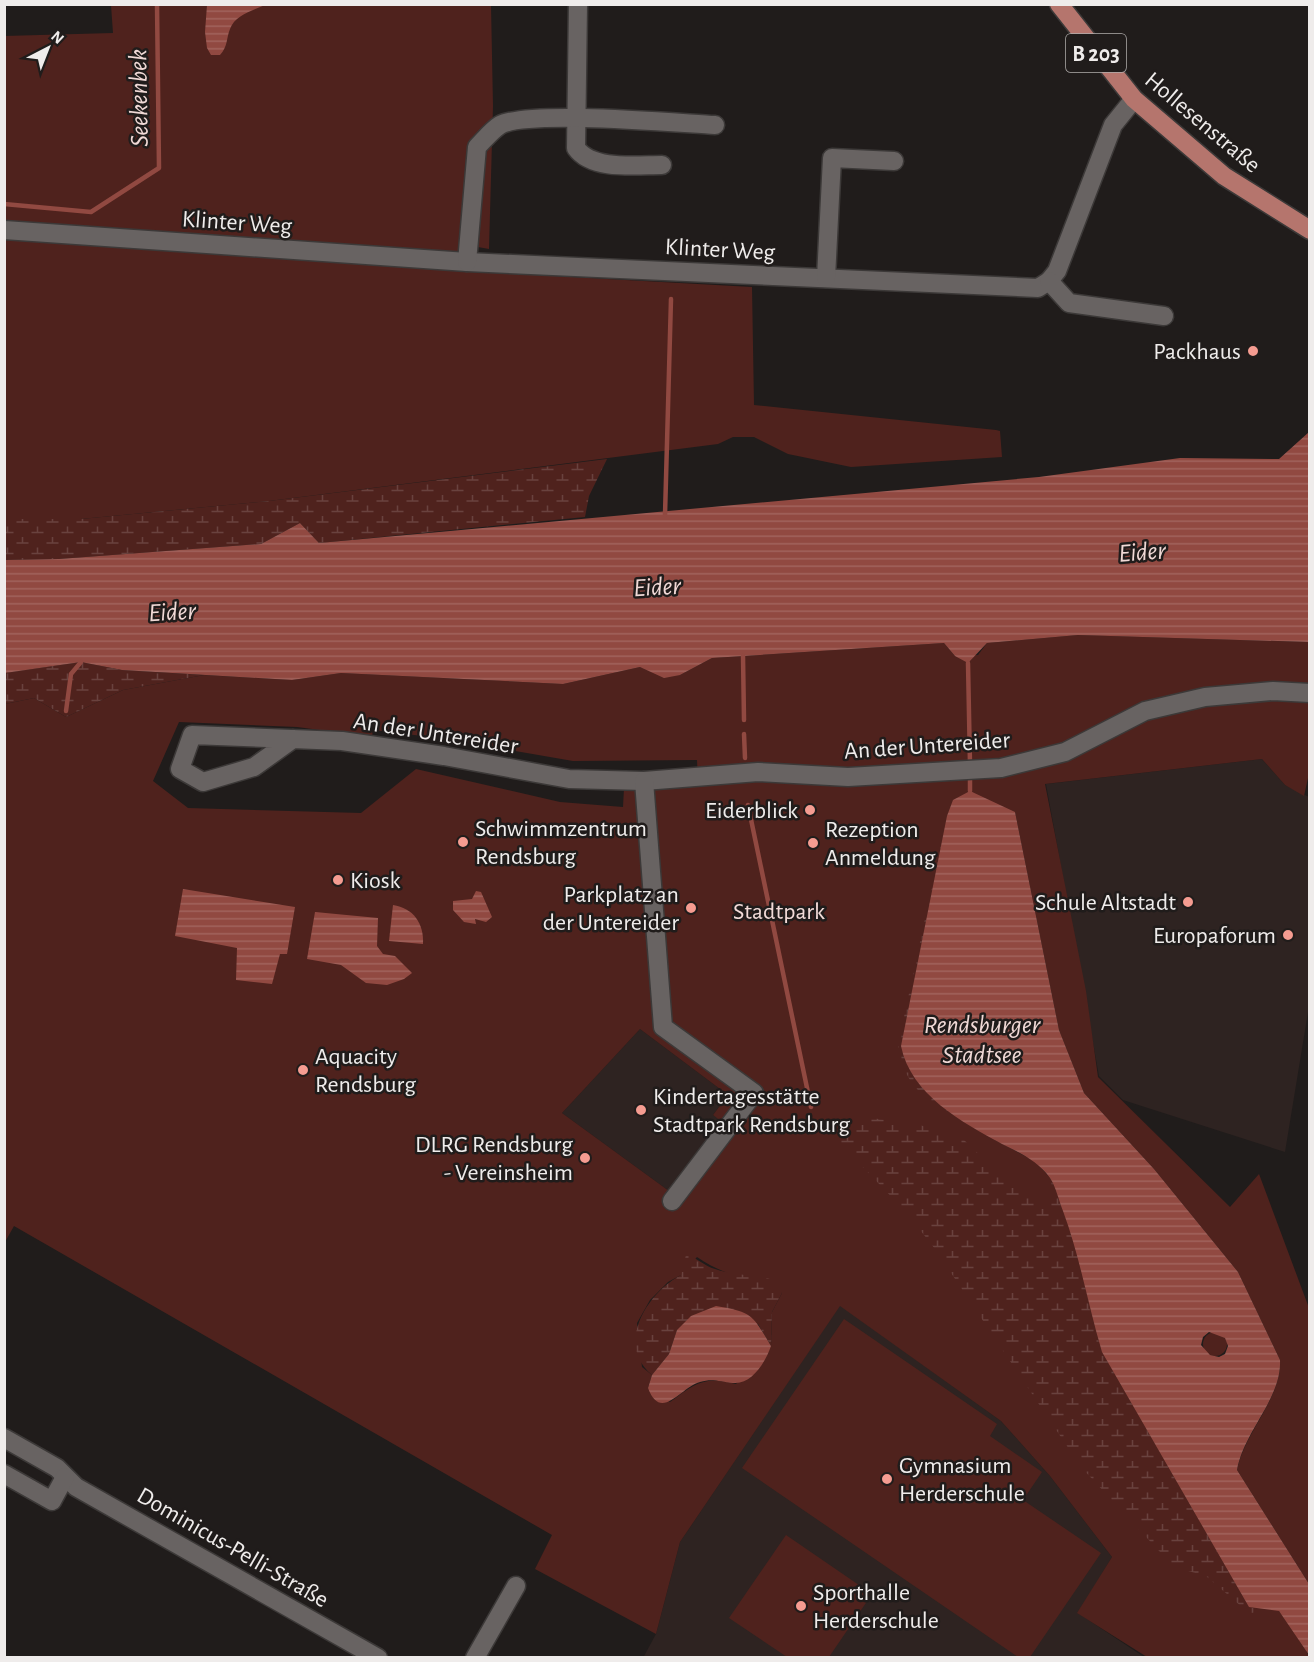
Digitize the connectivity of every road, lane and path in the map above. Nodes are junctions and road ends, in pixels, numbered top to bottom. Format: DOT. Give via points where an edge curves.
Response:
graph roads {
  1 [pos="578,4"];
  2 [pos="1059,4"];
  3 [pos="1134,99"];
  4 [pos="575,119"];
  5 [pos="715,125"];
  6 [pos="894,161"];
  7 [pos="662,165"];
  8 [pos="4,230"];
  9 [pos="1310,230"];
  10 [pos="467,262"];
  11 [pos="826,278"];
  12 [pos="1049,281"];
  13 [pos="1164,316"];
  14 [pos="1310,693"];
  15 [pos="293,739"];
  16 [pos="644,781"];
  17 [pos="672,1201"];
  18 [pos="4,1438"];
  19 [pos="4,1474"];
  20 [pos="65,1477"];
  21 [pos="516,1586"];
  22 [pos="378,1658"];
  23 [pos="475,1658"];
  1 -- 4 [label="street"];
  2 -- 3 [label="main road, Hollesenstraße / B 203"];
  3 -- 9 [label="main road, Hollesenstraße / B 203" via="1224,176"];
  3 -- 12 [label="street" via="1113,125 1060,264"];
  4 -- 5 [label="street"];
  4 -- 7 [label="street" via="576,148 588,160"];
  4 -- 10 [label="street" via="501,125 477,147"];
  6 -- 11 [label="street" via="832,158"];
  8 -- 10 [label="street, Klinter Weg"];
  10 -- 11 [label="street, Klinter Weg"];
  11 -- 12 [label="street, Klinter Weg" via="1038,288"];
  12 -- 13 [label="street" via="1069,303"];
  14 -- 16 [label="street, An der Untereider" via="1273,691 1205,697 1145,711 1065,752 1001,768 848,777 758,772"];
  15 -- 15 [label="street, An der Untereider" via="192,735 180,769 203,782 254,768"];
  15 -- 16 [label="street, An der Untereider" via="342,741 569,779"];
  16 -- 17 [label="street" via="663,1027 754,1094"];
  18 -- 20 [label="street, Dominicus-Pelli-Straße" via="57,1468"];
  19 -- 20 [label="street" via="52,1501"];
  20 -- 22 [label="street, Dominicus-Pelli-Straße" via="75,1487"];
  21 -- 23 [label="street"];
}
